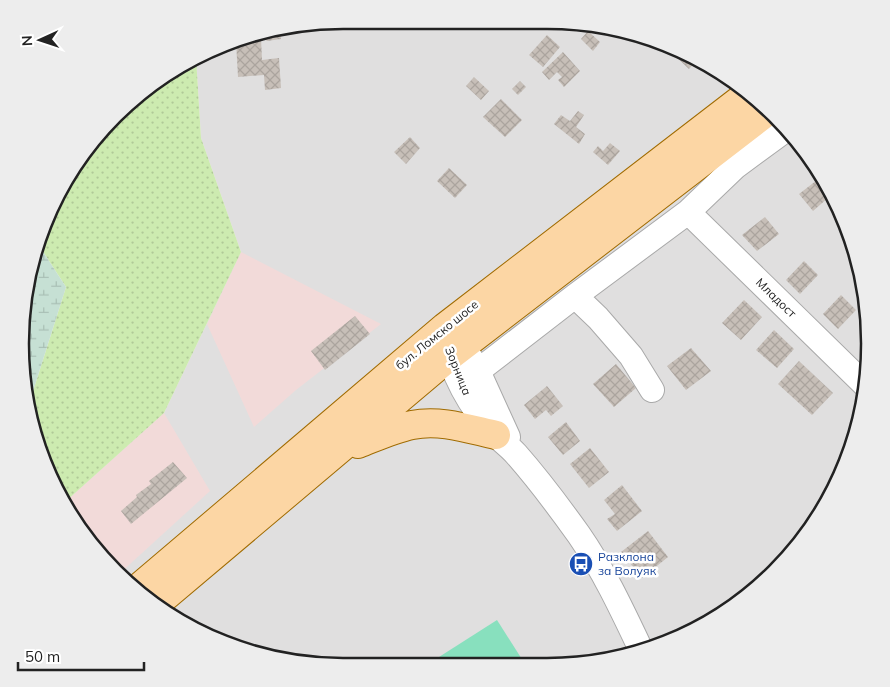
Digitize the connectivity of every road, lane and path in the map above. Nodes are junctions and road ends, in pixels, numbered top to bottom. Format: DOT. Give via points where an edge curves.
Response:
graph roads {
  1 [pos="743,98"];
  2 [pos="763,115"];
  3 [pos="781,133"];
  4 [pos="688,212"];
  5 [pos="574,296"];
  6 [pos="453,343"];
  7 [pos="478,371"];
  8 [pos="860,380"];
  9 [pos="652,390"];
  10 [pos="505,444"];
  11 [pos="338,452"];
  12 [pos="142,585"];
  13 [pos="161,600"];
  14 [pos="638,645"];
  1 -- 6 [label="main road, бул. Ломско шосе"];
  2 -- 6 [label="main road, бул. Ломско шосе"];
  3 -- 4 [label="street" via="735,167"];
  4 -- 5 [label="street"];
  4 -- 8 [label="street, Младост"];
  5 -- 7 [label="street"];
  5 -- 9 [label="street" via="631,356"];
  6 -- 7 [label="street, Зорница"];
  6 -- 10 [label="street, Зорница" via="460,381 484,422"];
  6 -- 11 [label="main road, бул. Ломско шосе"];
  6 -- 12 [label="main road, бул. Ломско шосе" via="218,518"];
  7 -- 10 [label="street, Зорница"];
  10 -- 11 [label="main road" via="455,426 414,424"];
  10 -- 14 [label="street, Зорница" via="580,535"];
  11 -- 13 [label="main road, бул. Ломско шосе"];
}
